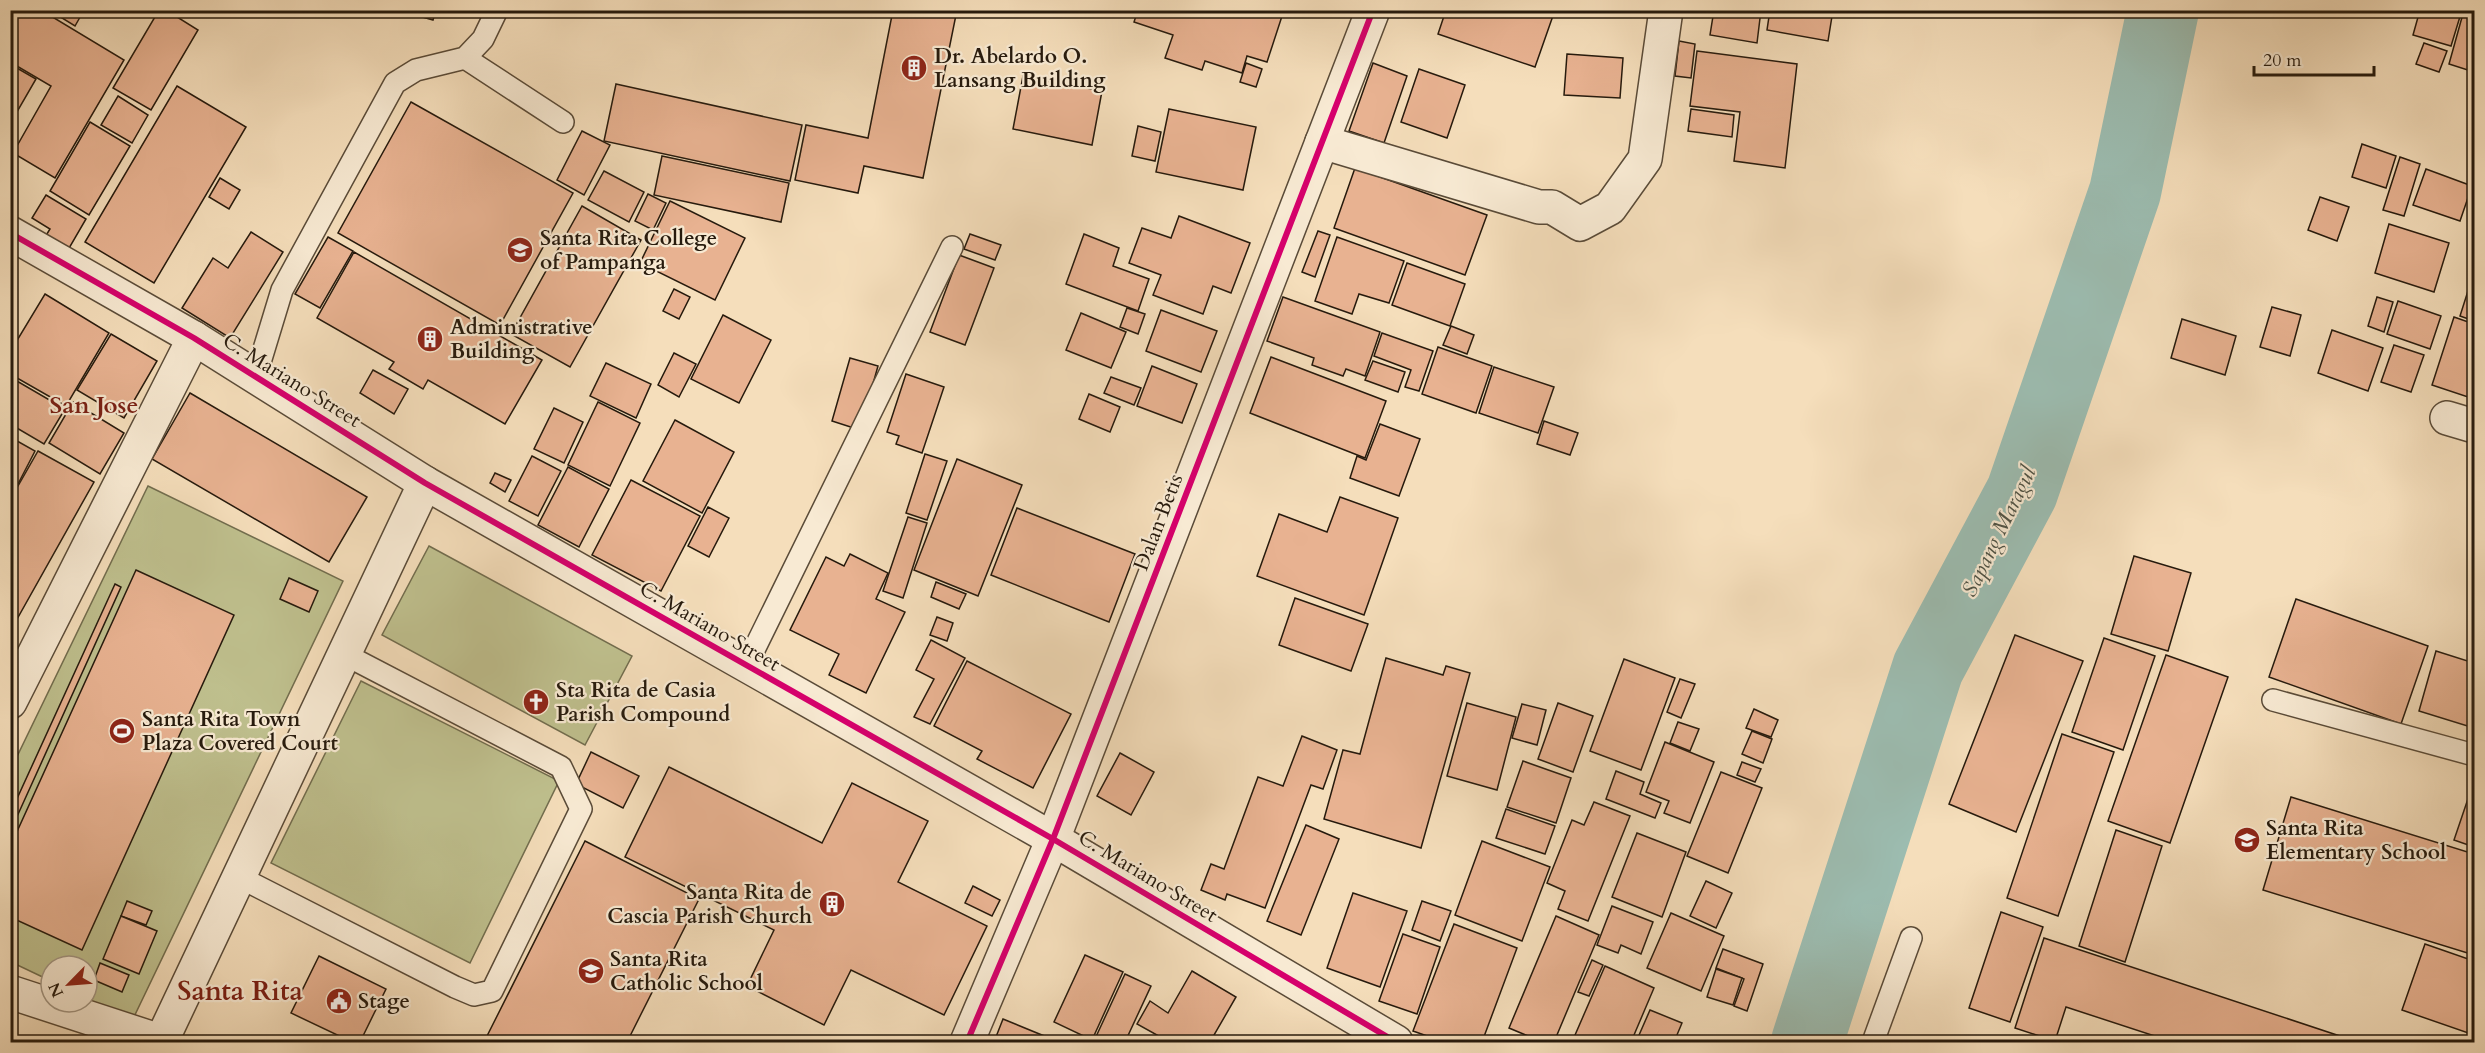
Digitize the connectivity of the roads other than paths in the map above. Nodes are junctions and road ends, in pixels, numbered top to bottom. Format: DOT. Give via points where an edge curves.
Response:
graph roads {
  1 [pos="497,10"];
  2 [pos="1373,10"];
  3 [pos="1666,10"];
  4 [pos="465,58"];
  5 [pos="563,122"];
  6 [pos="1322,142"];
  7 [pos="10,233"];
  8 [pos="952,247"];
  9 [pos="194,338"];
  10 [pos="253,375"];
  11 [pos="425,483"];
  12 [pos="344,654"];
  13 [pos="746,666"];
  14 [pos="17,668"];
  15 [pos="2273,700"];
  16 [pos="10,702"];
  17 [pos="2475,755"];
  18 [pos="1053,839"];
  19 [pos="238,877"];
  20 [pos="1911,938"];
  21 [pos="10,992"];
  22 [pos="162,1042"];
  23 [pos="967,1042"];
  24 [pos="1396,1042"];
  25 [pos="1873,1042"];
  1 -- 4 [label="lane" via="483,39"];
  2 -- 6 [label="street, Dalan Betis"];
  3 -- 6 [label="street" via="1645,159 1610,208 1580,224 1552,207 1539,207"];
  4 -- 5 [label="lane"];
  4 -- 10 [label="lane" via="416,70 395,83 282,290"];
  6 -- 18 [label="street, Dalan Betis"];
  7 -- 9 [label="street, C. Mariano Street"];
  8 -- 13 [label="lane"];
  9 -- 10 [label="street, C. Mariano Street"];
  9 -- 14 [label="street"];
  10 -- 11 [label="street, C. Mariano Street"];
  11 -- 12 [label="street"];
  11 -- 13 [label="street, C. Mariano Street"];
  12 -- 19 [label="street"];
  12 -- 19 [label="lane" via="561,767 581,809 492,991 474,995"];
  13 -- 18 [label="street, C. Mariano Street"];
  14 -- 16 [label="street"];
  15 -- 17 [label="lane"];
  18 -- 23 [label="street, Dalan Betis"];
  18 -- 24 [label="street, C. Mariano Street"];
  19 -- 22 [label="street"];
  20 -- 25 [label="lane"];
  21 -- 22 [label="street"];
}
